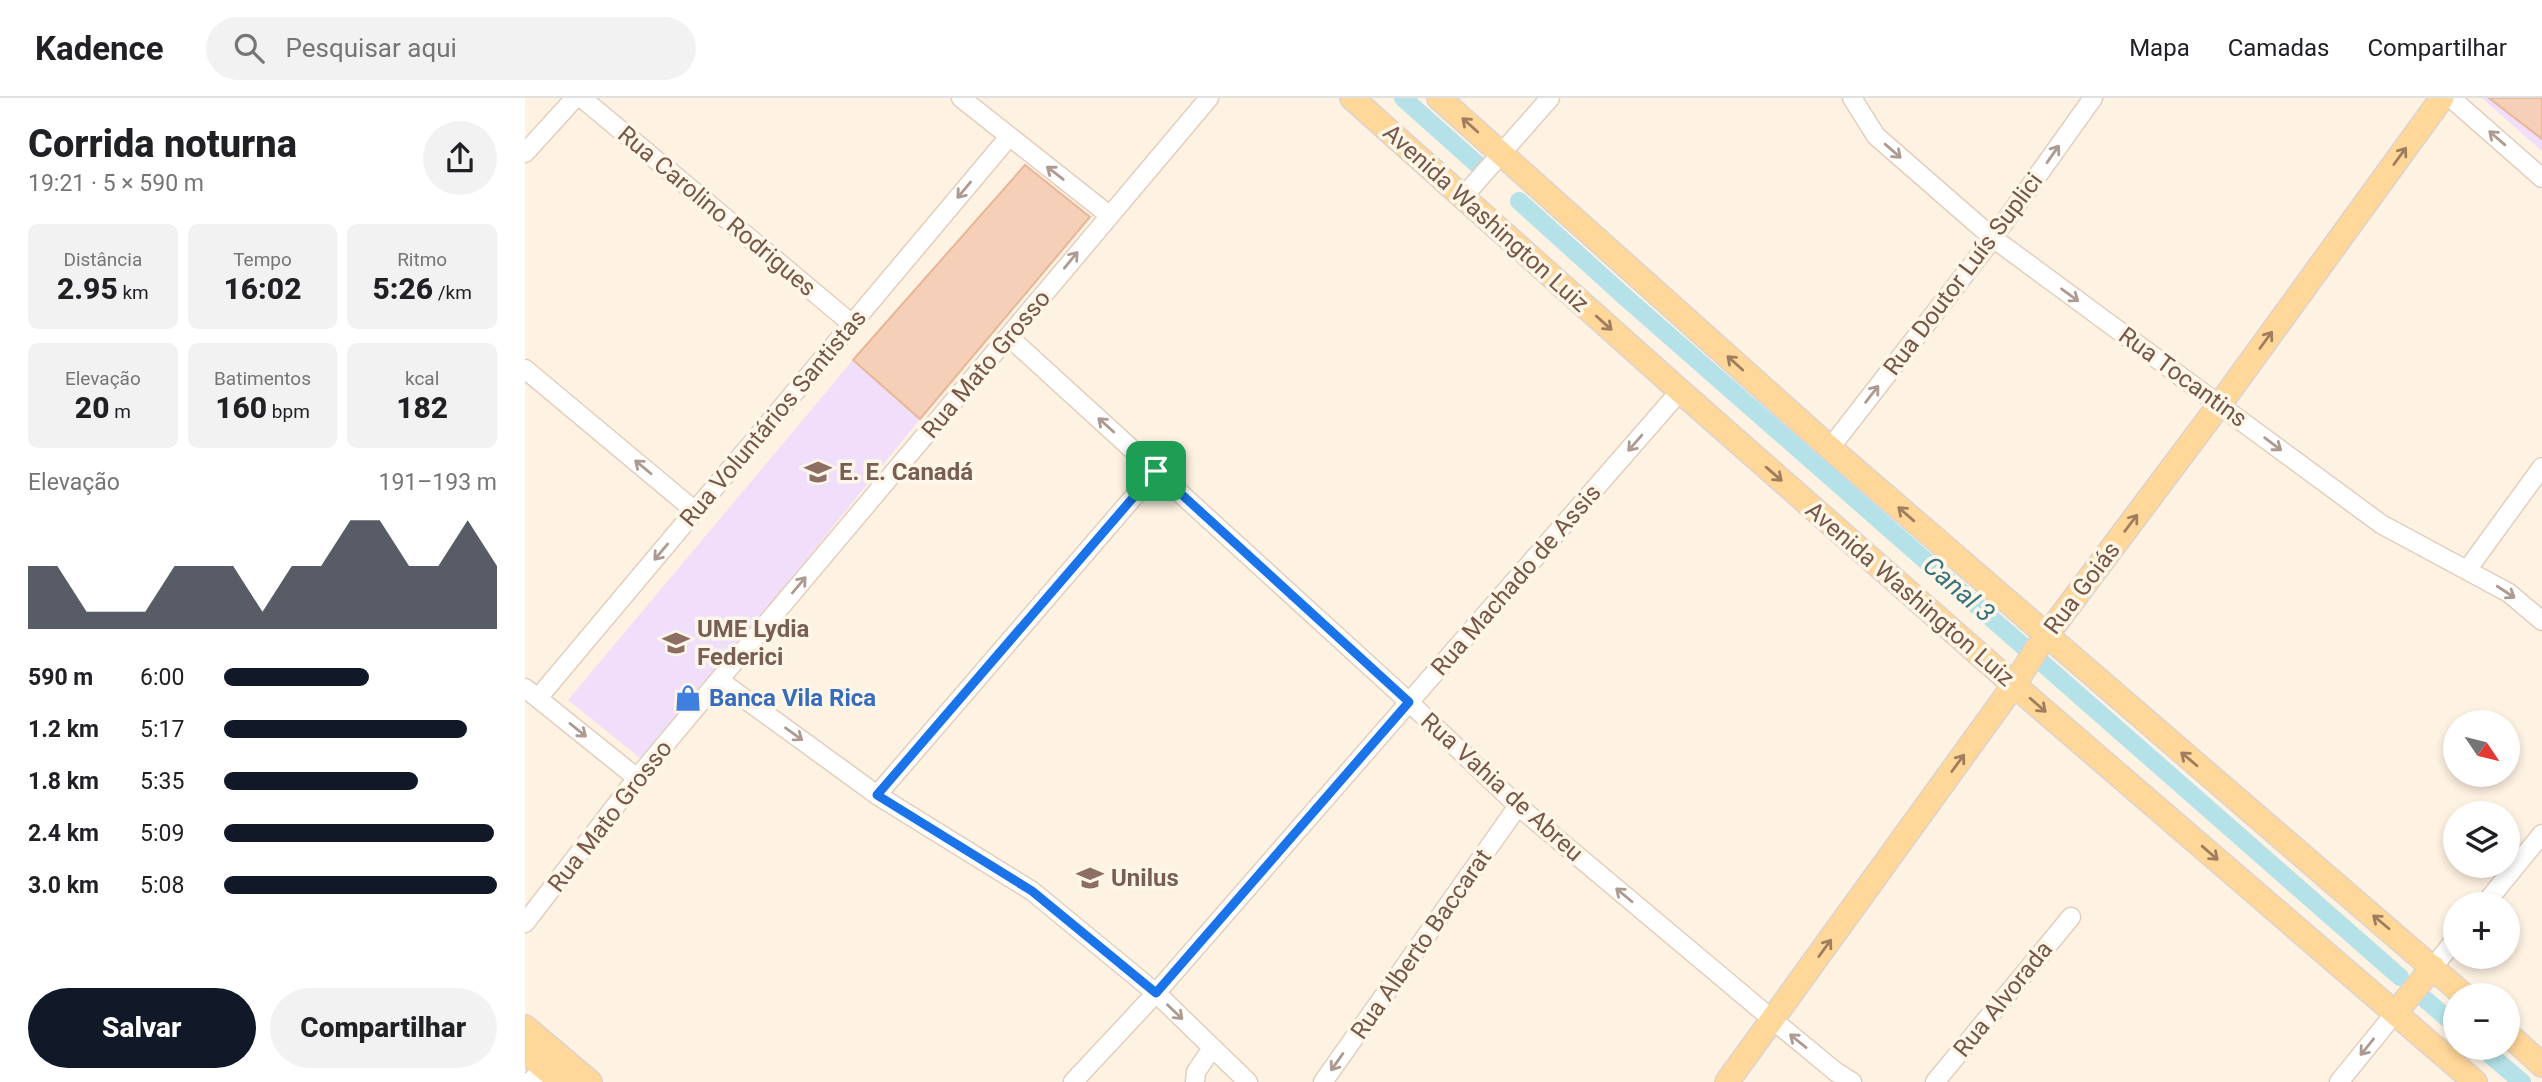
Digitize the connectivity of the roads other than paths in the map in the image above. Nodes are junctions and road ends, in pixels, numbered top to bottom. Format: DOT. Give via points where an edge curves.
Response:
graph roads {
  1 [pos="575,98"];
  2 [pos="582,98"];
  3 [pos="961,98"];
  4 [pos="1209,98"];
  5 [pos="1353,98"];
  6 [pos="1439,98"];
  7 [pos="1551,98"];
  8 [pos="1852,98"];
  9 [pos="2093,98"];
  10 [pos="2442,98"];
  11 [pos="2451,98"];
  12 [pos="1008,138"];
  13 [pos="528,144"];
  14 [pos="1500,153"];
  15 [pos="2542,178"];
  16 [pos="1463,197"];
  17 [pos="1109,215"];
  18 [pos="1993,238"];
  19 [pos="852,324"];
  20 [pos="1009,337"];
  21 [pos="525,369"];
  22 [pos="1680,391"];
  23 [pos="2220,404"];
  24 [pos="1830,448"];
  25 [pos="2542,467"];
  26 [pos="1156,471"];
  27 [pos="695,511"];
  28 [pos="2467,570"];
  29 [pos="2542,621"];
  30 [pos="2042,642"];
  31 [pos="2019,677"];
  32 [pos="719,680"];
  33 [pos="532,693"];
  34 [pos="1409,702"];
  35 [pos="637,778"];
  36 [pos="877,795"];
  37 [pos="1518,806"];
  38 [pos="2542,834"];
  39 [pos="2495,892"];
  40 [pos="2071,917"];
  41 [pos="525,923"];
  42 [pos="2443,954"];
  43 [pos="2429,971"];
  44 [pos="2446,983"];
  45 [pos="1156,993"];
  46 [pos="2401,1006"];
  47 [pos="1773,1020"];
  48 [pos="525,1027"];
  49 [pos="2520,1045"];
  50 [pos="1212,1048"];
  51 [pos="525,1052"];
  52 [pos="2542,1065"];
  53 [pos="545,1077"];
  54 [pos="575,1082"];
  55 [pos="590,1082"];
  56 [pos="1073,1082"];
  57 [pos="1195,1082"];
  58 [pos="1248,1082"];
  59 [pos="1323,1082"];
  60 [pos="1727,1082"];
  61 [pos="1852,1082"];
  62 [pos="1935,1082"];
  63 [pos="2339,1082"];
  64 [pos="2475,1082"];
  1 -- 13 [label="street"];
  2 -- 19 [label="street, Rua Carolino Rodrigues"];
  3 -- 12 [label="street"];
  4 -- 17 [label="street, Rua Mato Grosso"];
  5 -- 16 [label="main road, Avenida Washington Luiz"];
  14 -- 6 [label="main road, one-way"];
  7 -- 14 [label="street"];
  8 -- 18 [label="street, Rua Tocantins, one-way" via="1876,136"];
  18 -- 9 [label="street, Rua Doutor Luís Suplici, one-way"];
  23 -- 10 [label="main road, Rua Goiás, one-way"];
  15 -- 11 [label="street, one-way"];
  17 -- 12 [label="street, one-way"];
  12 -- 19 [label="street, Rua Voluntários Santistas, one-way"];
  14 -- 16 [label="street"];
  24 -- 14 [label="main road, one-way"];
  16 -- 22 [label="main road, Avenida Washington Luiz, one-way"];
  20 -- 17 [label="street, Rua Mato Grosso, one-way"];
  18 -- 23 [label="street, Rua Tocantins, one-way"];
  24 -- 18 [label="street, Rua Doutor Luís Suplici, one-way"];
  19 -- 27 [label="street, Rua Voluntários Santistas"];
  26 -- 20 [label="street, Rua Vahia de Abreu, one-way"];
  32 -- 20 [label="street, Rua Mato Grosso, one-way"];
  27 -- 21 [label="street, one-way"];
  22 -- 31 [label="main road, Avenida Washington Luiz, one-way"];
  22 -- 34 [label="street, Rua Machado de Assis, one-way"];
  23 -- 28 [label="street, Rua Tocantins, one-way" via="2381,524"];
  30 -- 23 [label="main road, Rua Goiás, one-way"];
  30 -- 24 [label="main road, one-way"];
  25 -- 28 [label="street"];
  26 -- 34 [label="street, Rua Vahia de Abreu"];
  26 -- 36 [label="street"];
  27 -- 33 [label="street, Rua Voluntários Santistas, one-way"];
  28 -- 29 [label="street, Rua Tocantins, one-way" via="2509,593"];
  30 -- 31 [label="main road, Rua Goiás"];
  43 -- 30 [label="main road, one-way"];
  31 -- 46 [label="main road, Avenida Washington Luiz, one-way"];
  47 -- 31 [label="main road, Rua Goiás, one-way"];
  32 -- 35 [label="street, Rua Mato Grosso"];
  32 -- 36 [label="street, one-way"];
  33 -- 35 [label="street, one-way"];
  34 -- 37 [label="street, Rua Vahia de Abreu"];
  34 -- 45 [label="street, Rua Machado de Assis"];
  35 -- 41 [label="street, Rua Mato Grosso"];
  36 -- 45 [label="street" via="1032,891"];
  47 -- 37 [label="street, Rua Vahia de Abreu, one-way"];
  37 -- 59 [label="street, Rua Alberto Baccarat, one-way"];
  38 -- 39 [label="street"];
  40 -- 62 [label="street, Rua Alvorada"];
  42 -- 43 [label="street"];
  43 -- 44 [label="main road"];
  43 -- 46 [label="main road"];
  45 -- 50 [label="street, one-way"];
  45 -- 56 [label="street, Rua Machado de Assis"];
  46 -- 63 [label="street, one-way"];
  46 -- 64 [label="main road, Avenida Washington Luiz"];
  47 -- 60 [label="main road, Rua Goiás"];
  61 -- 47 [label="street, Rua Vahia de Abreu, one-way"];
  48 -- 55 [label="main road"];
  49 -- 52 [label="main road"];
  50 -- 57 [label="street" via="1196,1072"];
  50 -- 58 [label="street"];
  51 -- 53 [label="main road"];
  53 -- 54 [label="main road" via="557,1066"];
}
